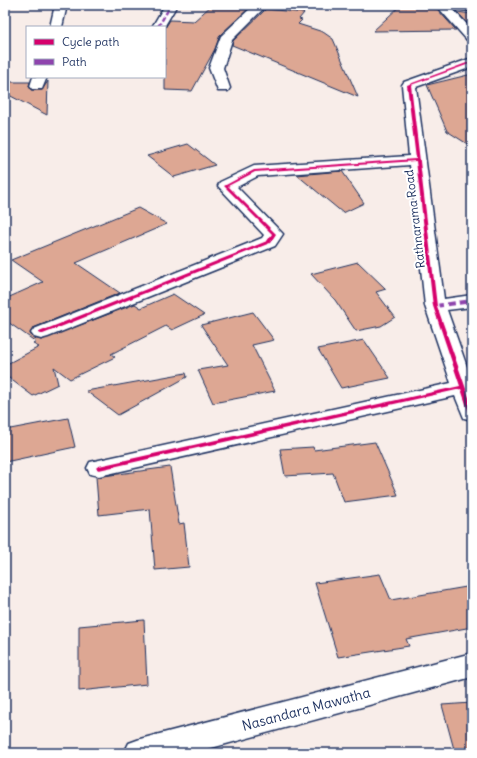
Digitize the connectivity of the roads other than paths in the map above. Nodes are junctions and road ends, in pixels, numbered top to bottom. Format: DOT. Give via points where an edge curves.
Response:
graph roads {
  1 [pos="61,5"];
  2 [pos="171,5"];
  3 [pos="261,5"];
  4 [pos="442,5"];
  5 [pos="454,5"];
  6 [pos="472,7"];
  7 [pos="56,26"];
  8 [pos="159,26"];
  9 [pos="472,37"];
  10 [pos="472,62"];
  11 [pos="223,88"];
  12 [pos="418,160"];
  13 [pos="472,301"];
  14 [pos="435,306"];
  15 [pos="41,333"];
  16 [pos="469,399"];
  17 [pos="99,468"];
  18 [pos="472,665"];
  19 [pos="140,753"];
  1 -- 7 [label="street"];
  2 -- 8 [label="street"];
  3 -- 11 [label="street" via="226,39 216,68"];
  4 -- 9 [label="street"];
  5 -- 6 [label="main road"];
  10 -- 12 [label="street, Rathnarama Road" via="409,84"];
  12 -- 14 [label="street, Rathnarama Road"];
  12 -- 15 [label="street" via="254,171 226,186 274,234 269,242"];
  13 -- 14 [label="street"];
  14 -- 16 [label="street, Rathnarama Road"];
  16 -- 17 [label="street"];
  18 -- 19 [label="street, Nasandara Mawatha"];
}
